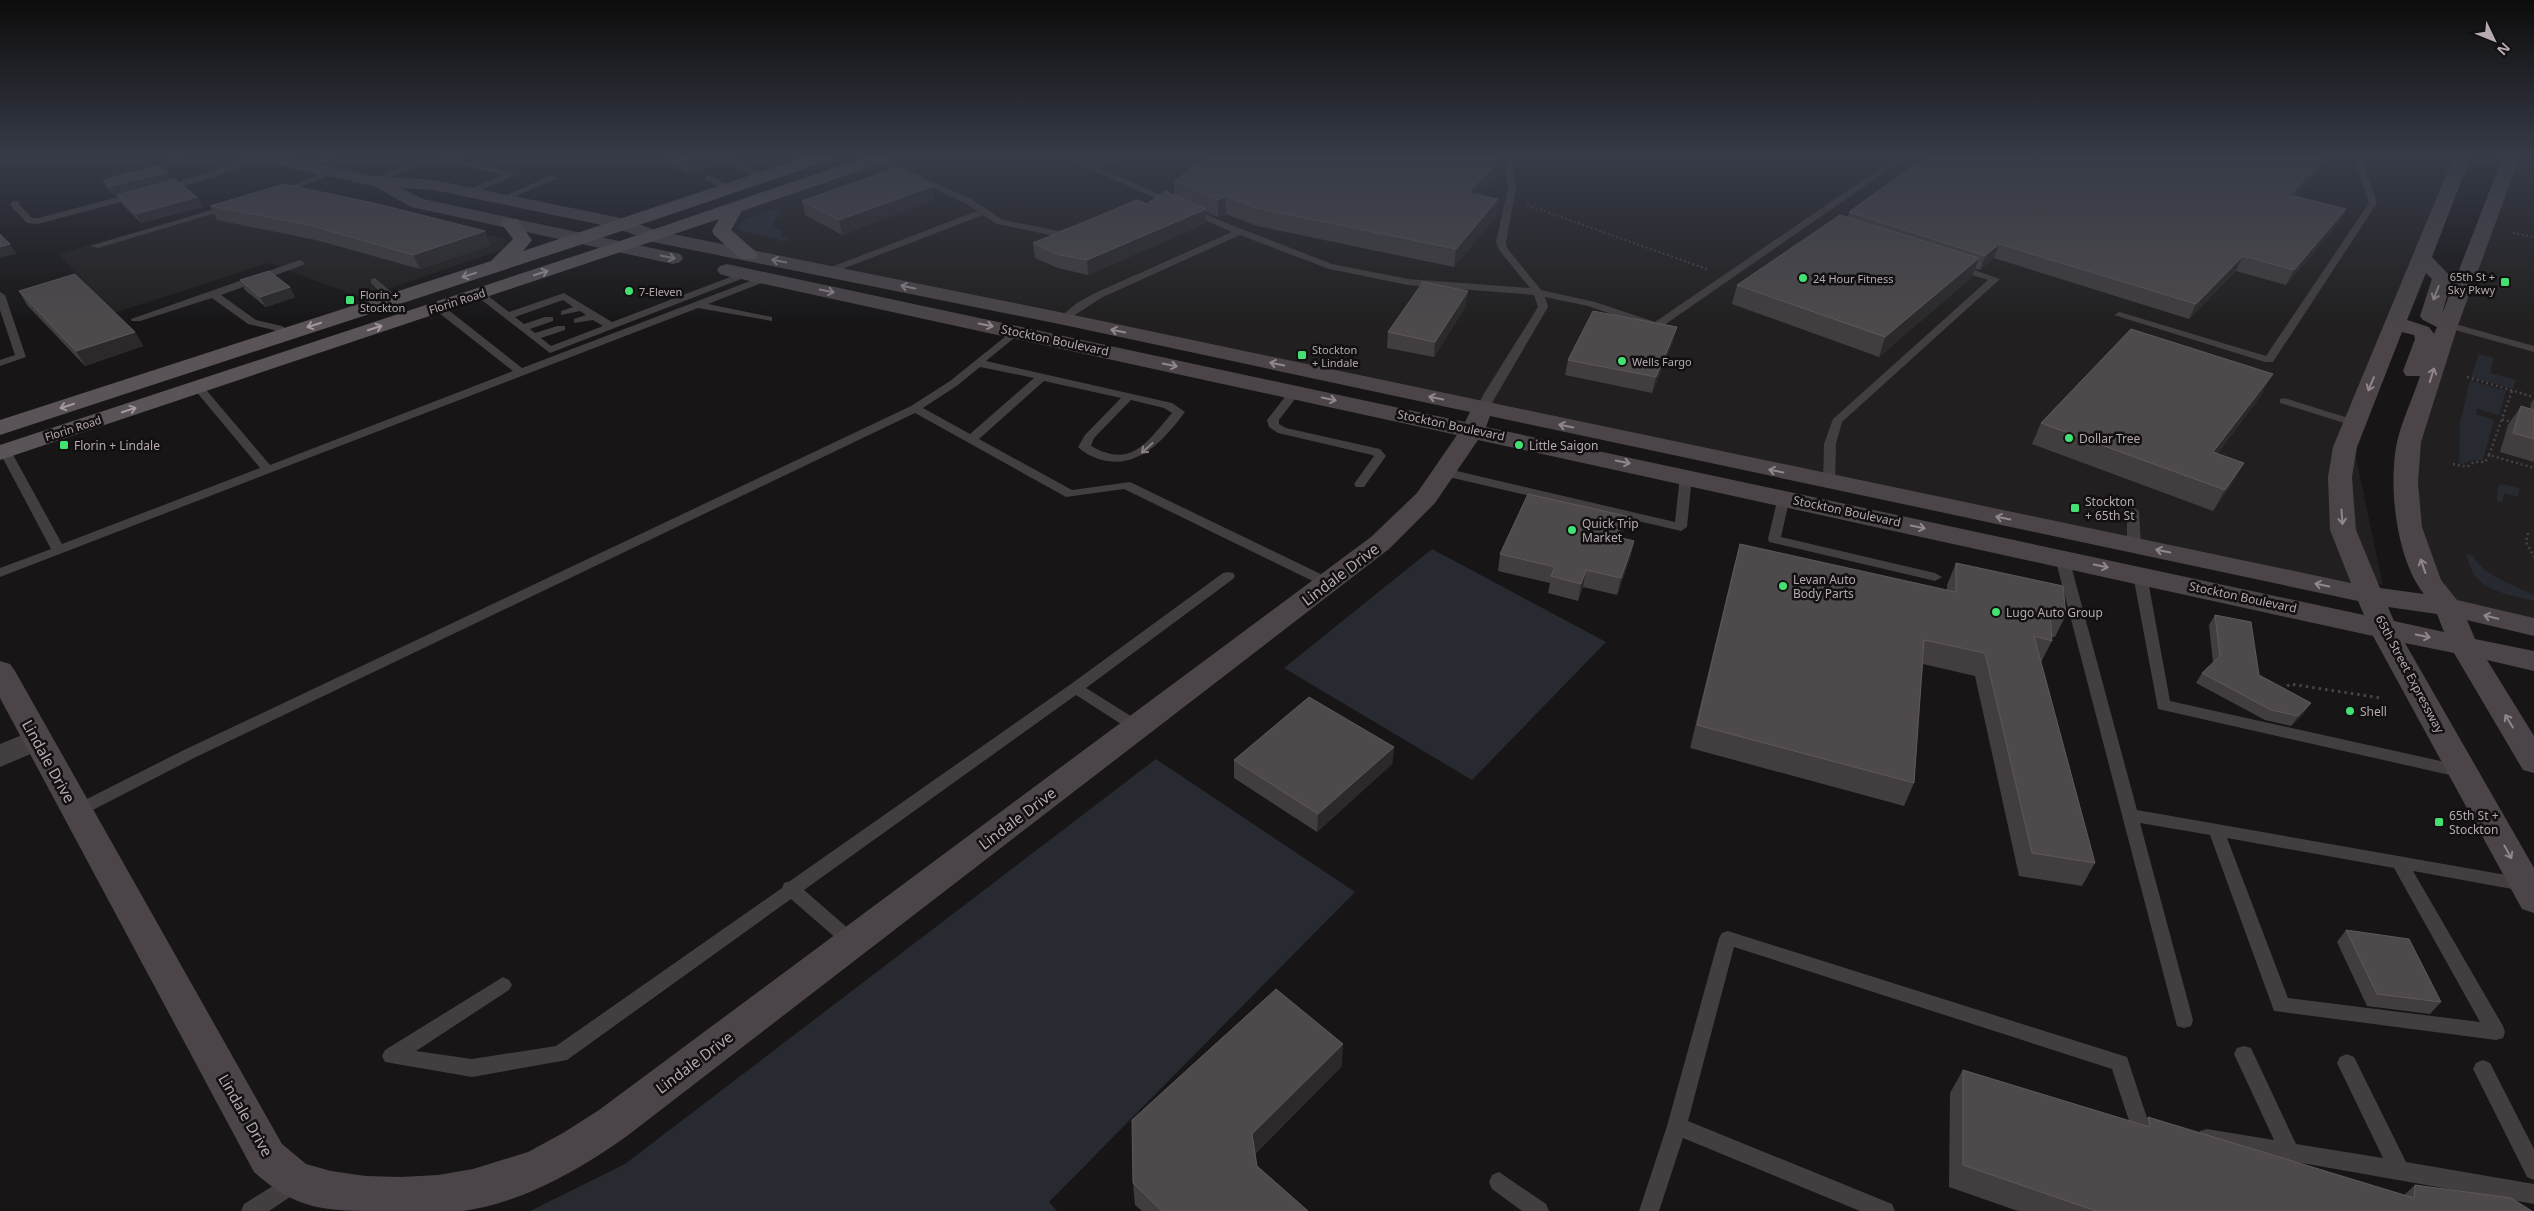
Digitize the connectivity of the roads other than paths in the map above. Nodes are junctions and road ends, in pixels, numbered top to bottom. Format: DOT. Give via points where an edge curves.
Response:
graph roads {
  1 [pos="22,213"];
  2 [pos="70,213"];
  3 [pos="210,213"];
  4 [pos="461,213"];
  5 [pos="566,213"];
  6 [pos="655,213"];
  7 [pos="720,213"];
  8 [pos="733,213"];
  9 [pos="980,213"];
  10 [pos="986,213"];
  11 [pos="1198,213"];
  12 [pos="1507,213"];
  13 [pos="1821,213"];
  14 [pos="2366,213"];
  15 [pos="2440,213"];
  16 [pos="2495,213"];
  17 [pos="1810,220"];
  18 [pos="510,223"];
  19 [pos="621,224"];
  20 [pos="1084,225"];
  21 [pos="1827,226"];
  22 [pos="1241,231"];
  23 [pos="653,236"];
  24 [pos="582,238"];
  25 [pos="94,246"];
  26 [pos="621,247"];
  27 [pos="2422,258"];
  28 [pos="300,263"];
  29 [pos="1944,263"];
  30 [pos="747,264"];
  31 [pos="498,265"];
  32 [pos="830,271"];
  33 [pos="766,278"];
  34 [pos="374,281"];
  35 [pos="1538,292"];
  36 [pos="214,294"];
  37 [pos="479,294"];
  38 [pos="0,295"];
  39 [pos="394,299"];
  40 [pos="699,305"];
  41 [pos="438,307"];
  42 [pos="582,307"];
  43 [pos="565,313"];
  44 [pos="2120,315"];
  45 [pos="508,316"];
  46 [pos="594,316"];
  47 [pos="136,319"];
  48 [pos="549,319"];
  49 [pos="768,319"];
  50 [pos="1064,320"];
  51 [pos="578,321"];
  52 [pos="2396,324"];
  53 [pos="2448,325"];
  54 [pos="612,327"];
  55 [pos="523,328"];
  56 [pos="561,328"];
  57 [pos="1016,332"];
  58 [pos="286,334"];
  59 [pos="534,337"];
  60 [pos="2533,348"];
  61 [pos="0,363"];
  62 [pos="979,363"];
  63 [pos="522,373"];
  64 [pos="1042,377"];
  65 [pos="198,387"];
  66 [pos="1295,392"];
  67 [pos="1129,396"];
  68 [pos="2284,401"];
  69 [pos="915,408"];
  70 [pos="1483,408"];
  71 [pos="2421,408"];
  72 [pos="2354,423"];
  73 [pos="0,428"];
  74 [pos="1473,430"];
  75 [pos="970,440"];
  76 [pos="3,452"];
  77 [pos="268,470"];
  78 [pos="1444,472"];
  79 [pos="1686,476"];
  80 [pos="1829,482"];
  81 [pos="1360,484"];
  82 [pos="1784,497"];
  83 [pos="2133,511"];
  84 [pos="2134,545"];
  85 [pos="59,551"];
  86 [pos="2062,558"];
  87 [pos="0,573"];
  88 [pos="2140,575"];
  89 [pos="1228,576"];
  90 [pos="1935,577"];
  91 [pos="1328,583"];
  92 [pos="2369,595"];
  93 [pos="2448,607"];
  94 [pos="2534,627"];
  95 [pos="2383,628"];
  96 [pos="2464,645"];
  97 [pos="2534,661"];
  98 [pos="0,671"];
  99 [pos="1076,688"];
  100 [pos="1137,727"];
  101 [pos="37,740"];
  102 [pos="0,756"];
  103 [pos="2534,762"];
  104 [pos="2464,772"];
  105 [pos="77,811"];
  106 [pos="2130,815"];
  107 [pos="2216,830"];
  108 [pos="2399,862"];
  109 [pos="790,888"];
  110 [pos="2530,891"];
  111 [pos="852,942"];
  112 [pos="502,985"];
  113 [pos="2184,1020"];
  114 [pos="2244,1054"];
  115 [pos="2347,1063"];
  116 [pos="2483,1069"];
  117 [pos="1677,1126"];
  118 [pos="2290,1152"];
  119 [pos="2534,1170"];
  120 [pos="2400,1171"];
  121 [pos="296,1181"];
  122 [pos="1499,1182"];
  123 [pos="2534,1194"];
  124 [pos="421,1207"];
  125 [pos="251,1211"];
  126 [pos="1539,1211"];
  127 [pos="1650,1211"];
  128 [pos="1885,1211"];
  1 -- 2 [label="lane" via="30,221 38,221"];
  3 -- 25 [label="lane"];
  4 -- 18 [label="main road, Stockton Boulevard"];
  5 -- 19 [label="main road, Stockton Boulevard"];
  6 -- 19 [label="main road, Florin Road"];
  7 -- 23 [label="main road, Florin Road"];
  8 -- 30 [label="main road" via="721,231"];
  9 -- 32 [label="lane"];
  10 -- 20 [label="lane" via="1000,222 1060,234"];
  11 -- 22 [label="lane"];
  12 -- 35 [label="lane" via="1502,248"];
  13 -- 17 [label="lane"];
  14 -- 44 [label="lane" via="2269,360"];
  15 -- 27 [label="main road, 65th Street Expressway"];
  16 -- 53 [label="main road"];
  17 -- 21 [label="lane"];
  17 -- 35 [label="lane" via="1656,326 1591,304"];
  18 -- 24 [label="main road, Stockton Boulevard"];
  18 -- 31 [label="main road" via="523,240"];
  19 -- 23 [label="main road, Stockton Boulevard"];
  19 -- 24 [label="main road, Florin Road"];
  22 -- 35 [label="lane" via="1329,266 1408,282"];
  22 -- 50 [label="lane" via="1081,304"];
  23 -- 26 [label="main road, Florin Road"];
  23 -- 30 [label="main road, Stockton Boulevard"];
  24 -- 26 [label="main road, Stockton Boulevard"];
  24 -- 31 [label="main road, Florin Road"];
  26 -- 30 [label="main road, Stockton Boulevard, one-way"];
  37 -- 26 [label="main road, Florin Road, one-way"];
  27 -- 52 [label="main road, 65th Street Expressway"];
  27 -- 53 [label="main road, one-way" via="2442,278 2430,316"];
  28 -- 36 [label="lane"];
  29 -- 80 [label="lane" via="1996,279 1837,421 1830,444"];
  32 -- 30 [label="main road, Stockton Boulevard, one-way"];
  30 -- 33 [label="main road, Stockton Boulevard"];
  30 -- 54 [label="lane"];
  31 -- 39 [label="main road, Florin Road, one-way"];
  50 -- 32 [label="main road, Stockton Boulevard, one-way"];
  33 -- 40 [label="lane"];
  33 -- 57 [label="main road, Stockton Boulevard, one-way"];
  34 -- 39 [label="lane"];
  35 -- 70 [label="lane" via="1543,307"];
  36 -- 47 [label="lane"];
  36 -- 58 [label="lane" via="252,322 278,328"];
  37 -- 41 [label="main road, Florin Road"];
  37 -- 45 [label="lane"];
  38 -- 61 [label="lane" via="21,357"];
  39 -- 58 [label="main road, Florin Road, one-way"];
  40 -- 49 [label="lane"];
  40 -- 63 [label="lane"];
  41 -- 63 [label="lane"];
  65 -- 41 [label="main road, Florin Road, one-way"];
  42 -- 43 [label="lane"];
  42 -- 45 [label="lane" via="564,296"];
  42 -- 46 [label="lane"];
  45 -- 55 [label="lane"];
  46 -- 51 [label="lane"];
  46 -- 54 [label="lane"];
  48 -- 55 [label="lane"];
  70 -- 50 [label="main road, Stockton Boulevard, one-way"];
  52 -- 71 [label="main road" via="2422,331 2426,339 2410,381"];
  52 -- 72 [label="main road, 65th Street Expressway, one-way"];
  53 -- 60 [label="lane"];
  71 -- 53 [label="main road, one-way"];
  54 -- 59 [label="lane" via="550,350"];
  55 -- 59 [label="lane"];
  56 -- 59 [label="lane"];
  57 -- 62 [label="lane"];
  57 -- 66 [label="main road, Stockton Boulevard, one-way"];
  58 -- 73 [label="main road, Florin Road, one-way"];
  62 -- 64 [label="lane"];
  62 -- 69 [label="lane"];
  63 -- 77 [label="lane"];
  64 -- 67 [label="lane"];
  64 -- 75 [label="lane"];
  76 -- 65 [label="main road, Florin Road, one-way"];
  65 -- 77 [label="lane"];
  66 -- 74 [label="main road, Stockton Boulevard, one-way"];
  66 -- 81 [label="lane" via="1273,420 1273,425 1282,431 1376,452 1380,456"];
  67 -- 67 [label="lane, one-way" via="1168,405 1179,412 1145,451 1133,458 1116,459 1093,454 1084,447 1090,437"];
  68 -- 72 [label="lane"];
  69 -- 75 [label="lane"];
  69 -- 105 [label="lane" via="188,754"];
  70 -- 74 [label="main road, Lindale Drive"];
  80 -- 70 [label="main road, Stockton Boulevard, one-way"];
  93 -- 71 [label="main road, one-way" via="2428,582 2409,527 2406,483 2409,442"];
  72 -- 92 [label="main road, 65th Street Expressway, one-way" via="2345,446 2340,477 2343,530"];
  74 -- 78 [label="main road, Lindale Drive"];
  74 -- 79 [label="main road, Stockton Boulevard, one-way"];
  75 -- 91 [label="lane" via="1070,494 1126,485"];
  76 -- 85 [label="lane"];
  77 -- 85 [label="lane"];
  78 -- 79 [label="lane" via="1681,527"];
  78 -- 91 [label="main road, Lindale Drive" via="1426,498 1380,543"];
  79 -- 82 [label="main road, Stockton Boulevard"];
  84 -- 80 [label="main road, Stockton Boulevard, one-way"];
  82 -- 86 [label="main road, Stockton Boulevard, one-way"];
  82 -- 90 [label="lane" via="1774,539"];
  83 -- 84 [label="lane"];
  92 -- 84 [label="main road, Stockton Boulevard, one-way"];
  85 -- 87 [label="lane"];
  86 -- 88 [label="main road, Stockton Boulevard, one-way"];
  86 -- 106 [label="lane"];
  88 -- 95 [label="main road, Stockton Boulevard"];
  88 -- 104 [label="lane" via="2163,705"];
  89 -- 99 [label="lane"];
  91 -- 100 [label="main road, Lindale Drive"];
  92 -- 93 [label="main road, Stockton Boulevard"];
  92 -- 95 [label="main road, 65th Street Expressway"];
  94 -- 93 [label="main road, Stockton Boulevard, one-way"];
  93 -- 96 [label="main road"];
  95 -- 96 [label="main road, Stockton Boulevard, one-way"];
  95 -- 104 [label="main road, 65th Street Expressway"];
  96 -- 97 [label="main road, Stockton Boulevard"];
  103 -- 96 [label="main road, one-way"];
  98 -- 101 [label="main road, Lindale Drive"];
  99 -- 100 [label="lane"];
  99 -- 109 [label="lane"];
  100 -- 111 [label="main road, Lindale Drive"];
  101 -- 102 [label="street"];
  101 -- 105 [label="main road, Lindale Drive"];
  104 -- 110 [label="main road, 65th Street Expressway, one-way"];
  105 -- 121 [label="main road, Lindale Drive" via="268,1158"];
  106 -- 107 [label="lane"];
  106 -- 113 [label="lane"];
  107 -- 108 [label="lane"];
  107 -- 108 [label="lane" via="2281,1005 2496,1032"];
  108 -- 110 [label="lane"];
  109 -- 111 [label="lane"];
  109 -- 112 [label="lane" via="560,1054 472,1068 392,1056"];
  111 -- 124 [label="main road, Lindale Drive" via="613,1123 571,1151 520,1176"];
  114 -- 118 [label="lane"];
  115 -- 120 [label="lane"];
  116 -- 119 [label="lane"];
  117 -- 118 [label="lane" via="1728,938 2120,1064 2140,1126"];
  117 -- 127 [label="lane"];
  117 -- 128 [label="lane"];
  118 -- 120 [label="lane"];
  120 -- 123 [label="lane"];
  121 -- 124 [label="main road, Lindale Drive" via="333,1197"];
  121 -- 125 [label="lane"];
  122 -- 126 [label="lane"];
}
